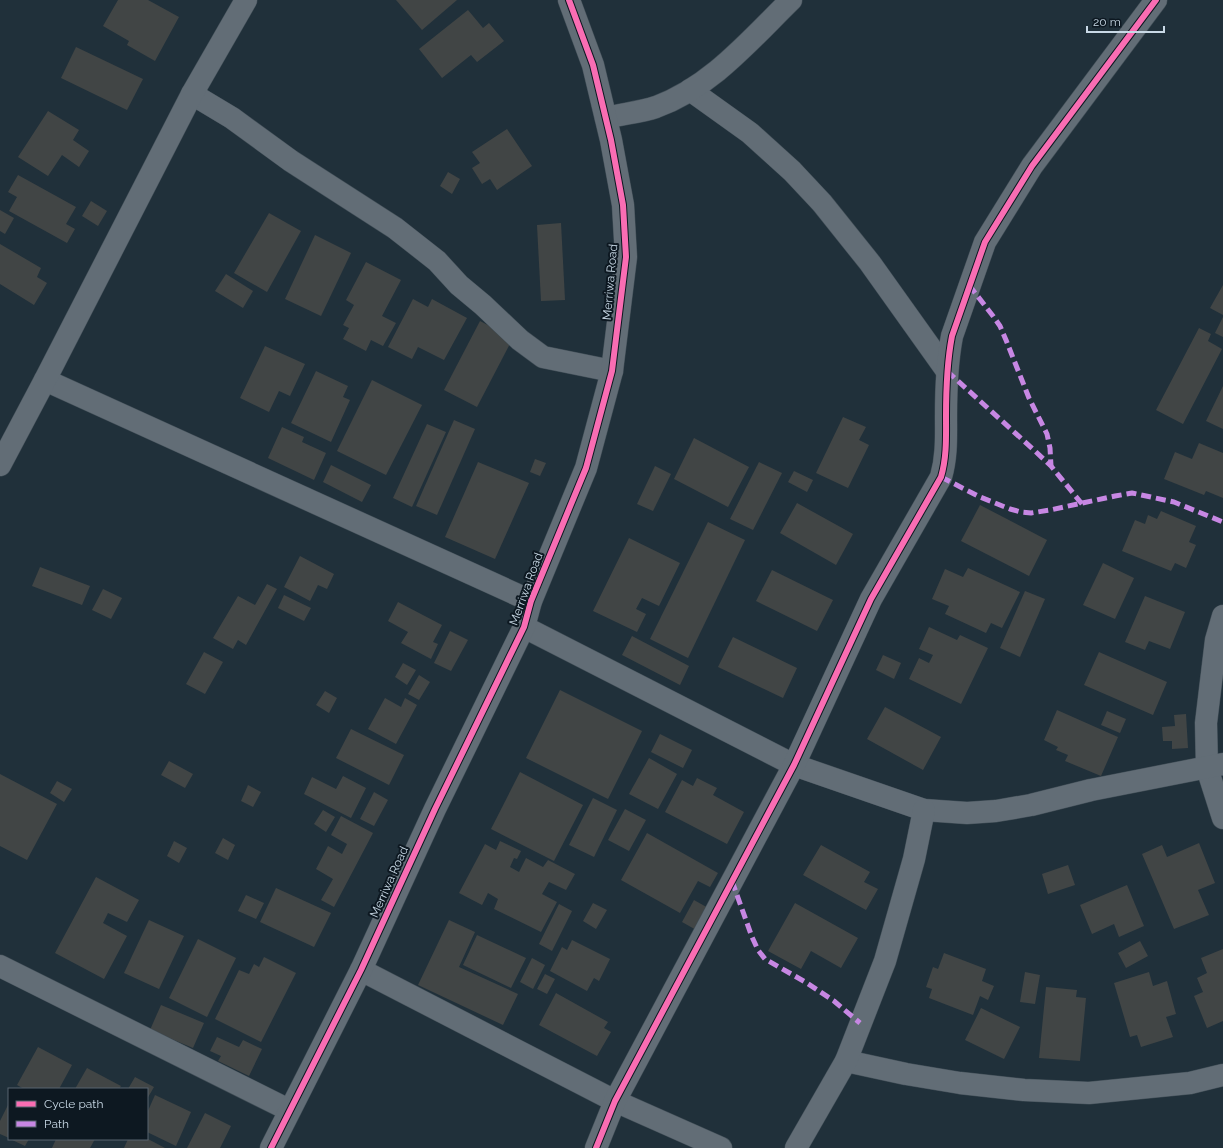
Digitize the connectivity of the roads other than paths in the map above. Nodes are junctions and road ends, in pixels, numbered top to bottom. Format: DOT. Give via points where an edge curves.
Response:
graph roads {
  1 [pos="246,0"];
  2 [pos="569,0"];
  3 [pos="791,0"];
  4 [pos="1156,0"];
  5 [pos="690,90"];
  6 [pos="192,94"];
  7 [pos="606,118"];
  8 [pos="612,371"];
  9 [pos="947,371"];
  10 [pos="45,380"];
  11 [pos="0,465"];
  12 [pos="531,601"];
  13 [pos="1223,616"];
  14 [pos="524,627"];
  15 [pos="794,765"];
  16 [pos="1215,766"];
  17 [pos="924,810"];
  18 [pos="1223,818"];
  19 [pos="0,966"];
  20 [pos="361,970"];
  21 [pos="846,1061"];
  22 [pos="1223,1075"];
  23 [pos="615,1102"];
  24 [pos="289,1110"];
  25 [pos="271,1148"];
  26 [pos="596,1148"];
  27 [pos="722,1148"];
  28 [pos="796,1148"];
  1 -- 6 [label="street"];
  2 -- 7 [label="street, Merriwa Road" via="593,65"];
  3 -- 5 [label="street" via="734,56 705,81"];
  4 -- 9 [label="street" via="1032,166 985,242 952,336"];
  5 -- 7 [label="street" via="656,107"];
  5 -- 9 [label="street" via="750,133 792,171 822,203 870,262"];
  6 -- 8 [label="street" via="232,118 291,161 395,228 437,261 459,285 520,340 543,357"];
  6 -- 10 [label="street"];
  7 -- 8 [label="street, Merriwa Road" via="623,205 626,257"];
  8 -- 12 [label="street, Merriwa Road" via="586,468"];
  9 -- 15 [label="street" via="945,462 941,477 871,599"];
  10 -- 11 [label="street"];
  10 -- 12 [label="street"];
  12 -- 14 [label="street, Merriwa Road"];
  13 -- 16 [label="street" via="1216,640 1206,723"];
  14 -- 15 [label="street"];
  14 -- 20 [label="street, Merriwa Road" via="435,809"];
  15 -- 17 [label="street"];
  15 -- 23 [label="street"];
  16 -- 17 [label="street" via="996,811 967,813"];
  16 -- 18 [label="street"];
  17 -- 21 [label="street" via="914,859 885,961"];
  19 -- 24 [label="street"];
  20 -- 23 [label="street"];
  20 -- 24 [label="street, Merriwa Road"];
  21 -- 22 [label="street" via="960,1083 1024,1090 1089,1093 1190,1083"];
  21 -- 28 [label="street"];
  23 -- 26 [label="street"];
  23 -- 27 [label="street"];
  24 -- 25 [label="street, Merriwa Road"];
}
